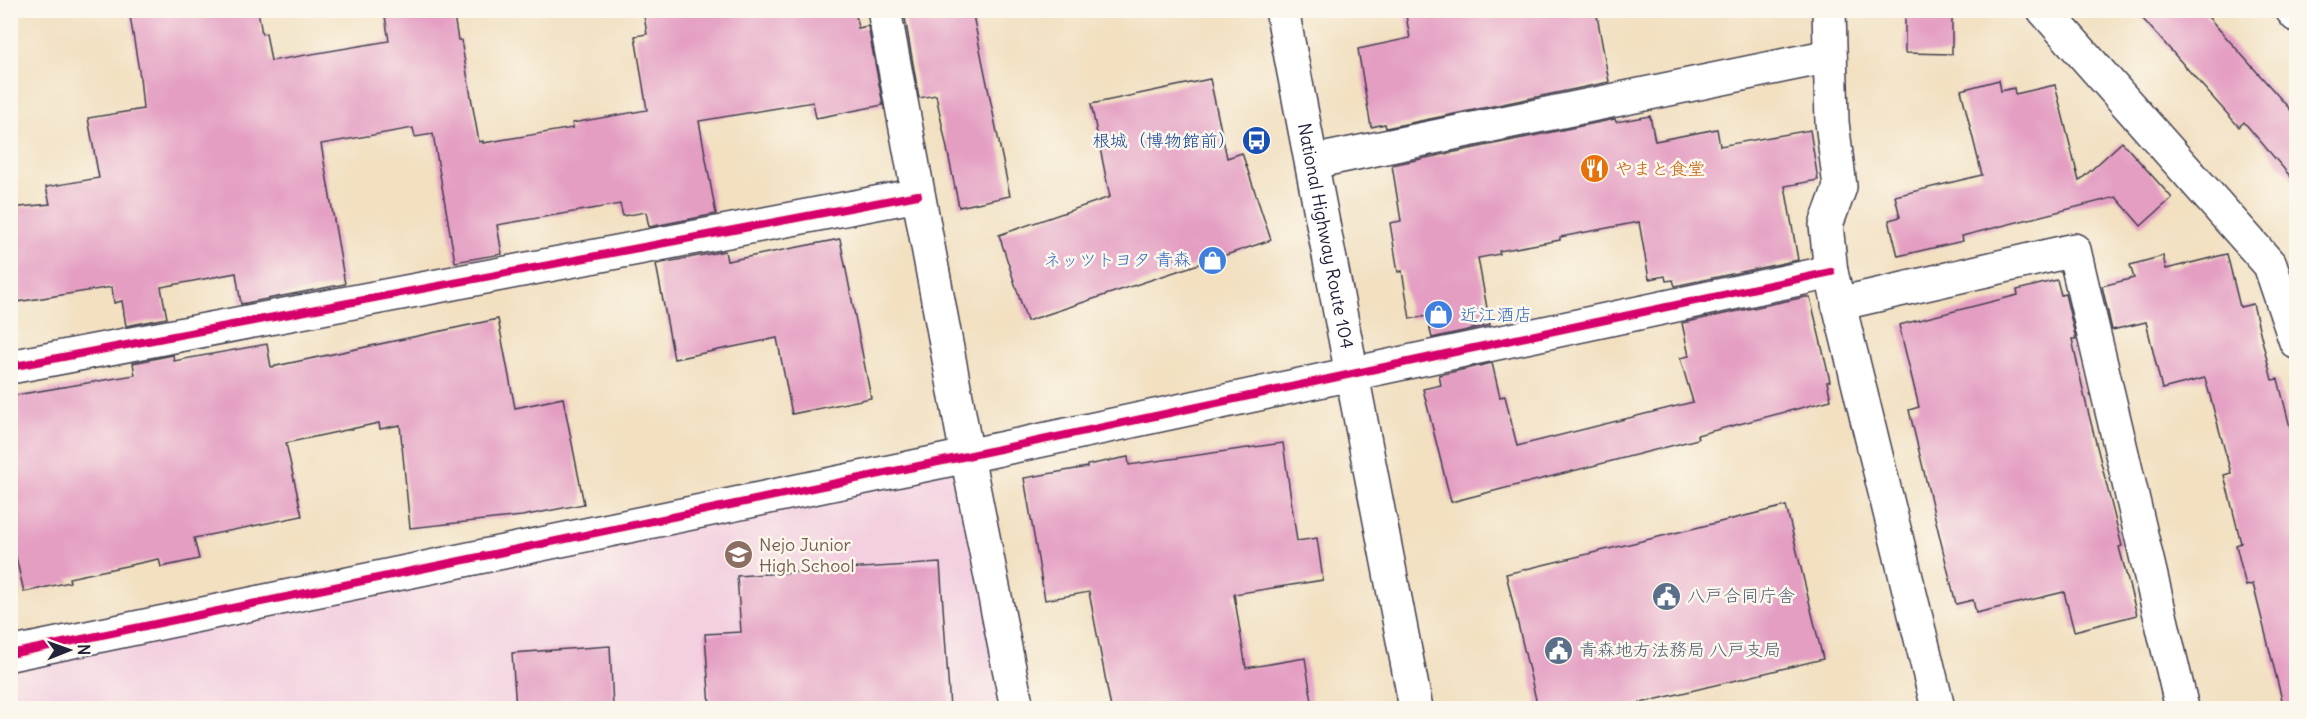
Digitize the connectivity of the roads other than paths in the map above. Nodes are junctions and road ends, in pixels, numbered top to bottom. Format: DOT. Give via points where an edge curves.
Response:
graph roads {
  1 [pos="884,10"];
  2 [pos="1282,10"];
  3 [pos="1829,10"];
  4 [pos="2044,10"];
  5 [pos="2292,10"];
  6 [pos="2296,15"];
  7 [pos="1830,56"];
  8 [pos="1312,162"];
  9 [pos="918,195"];
  10 [pos="1831,272"];
  11 [pos="1838,304"];
  12 [pos="2296,342"];
  13 [pos="10,367"];
  14 [pos="1353,373"];
  15 [pos="967,456"];
  16 [pos="10,654"];
  17 [pos="1017,708"];
  18 [pos="1416,708"];
  19 [pos="1938,708"];
  20 [pos="2182,708"];
  1 -- 9 [label="main road"];
  2 -- 8 [label="main road, National Highway Route 104"];
  3 -- 7 [label="main road"];
  4 -- 12 [label="main road" via="2270,264"];
  5 -- 6 [label="main road"];
  7 -- 8 [label="main road"];
  7 -- 10 [label="main road" via="1832,122 1840,187 1826,225"];
  8 -- 14 [label="main road, National Highway Route 104"];
  9 -- 13 [label="main road"];
  9 -- 15 [label="main road"];
  10 -- 11 [label="main road"];
  10 -- 14 [label="main road"];
  11 -- 19 [label="main road"];
  11 -- 20 [label="main road" via="2074,250"];
  14 -- 15 [label="main road"];
  14 -- 18 [label="main road, National Highway Route 104"];
  15 -- 16 [label="main road"];
  15 -- 17 [label="main road"];
}
